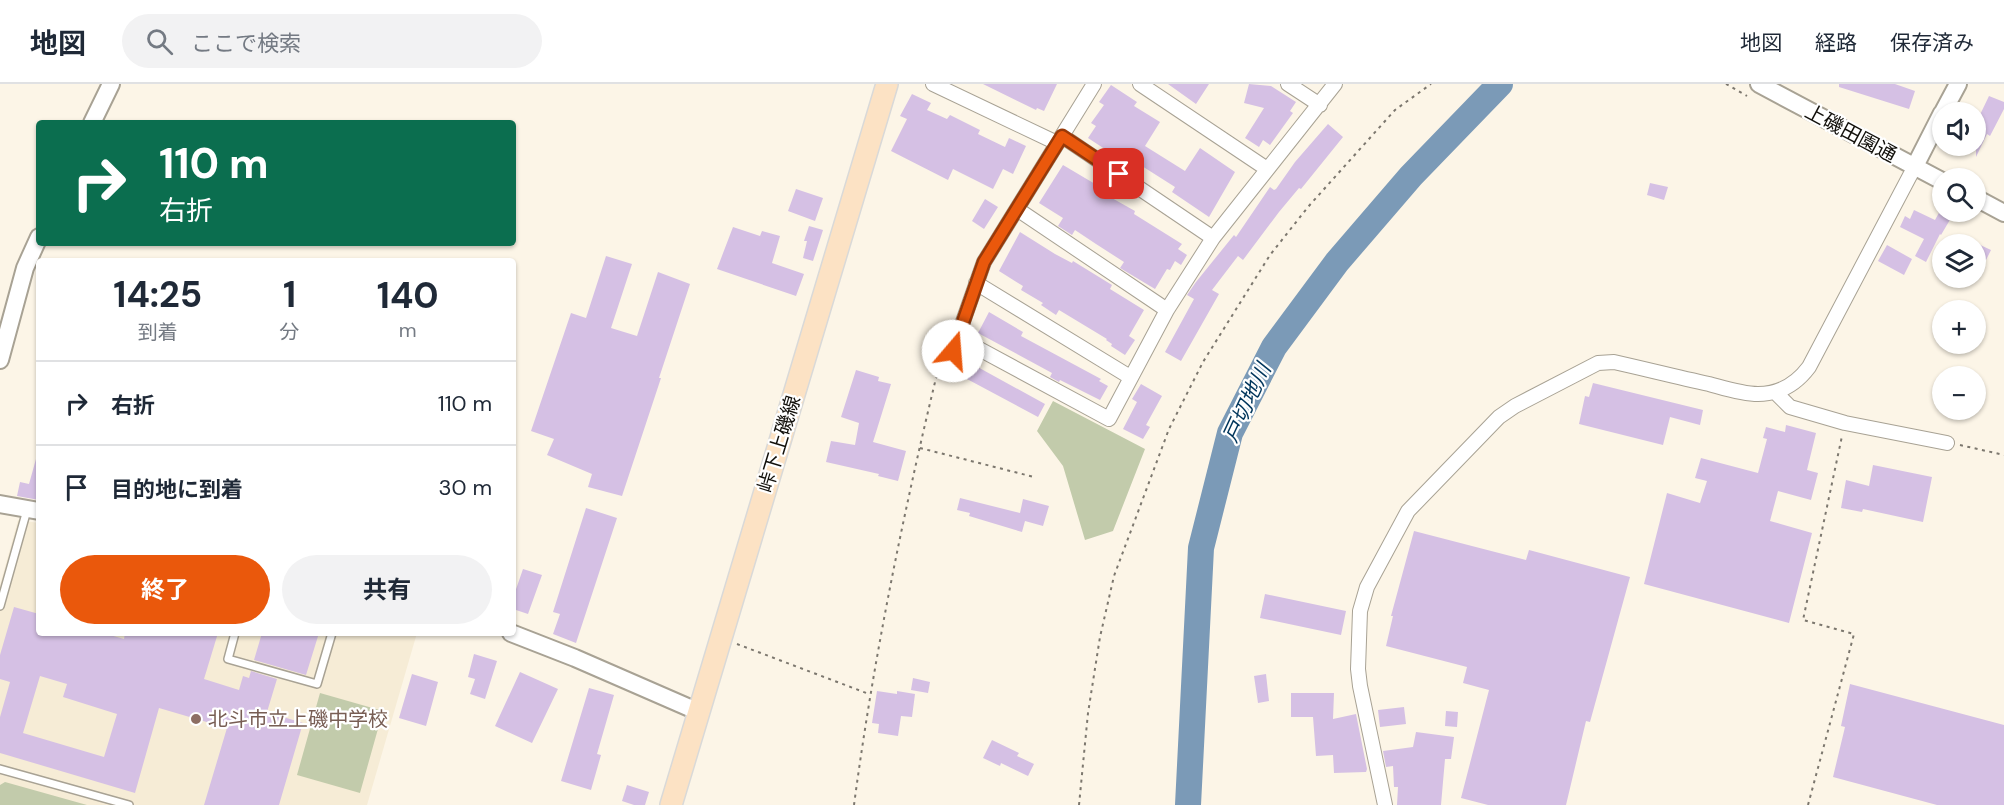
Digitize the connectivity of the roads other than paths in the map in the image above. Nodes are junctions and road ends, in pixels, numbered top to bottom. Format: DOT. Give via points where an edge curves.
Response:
graph roads {
  1 [pos="111,84"];
  2 [pos="887,84"];
  3 [pos="933,84"];
  4 [pos="1094,84"];
  5 [pos="1140,84"];
  6 [pos="1288,84"];
  7 [pos="1335,84"];
  8 [pos="1759,84"];
  9 [pos="1958,84"];
  10 [pos="950,88"];
  11 [pos="1949,102"];
  12 [pos="1320,105"];
  13 [pos="93,120"];
  14 [pos="1932,134"];
  15 [pos="1060,140"];
  16 [pos="1915,166"];
  17 [pos="1267,169"];
  18 [pos="1932,175"];
  19 [pos="1986,203"];
  20 [pos="1017,209"];
  21 [pos="2004,213"];
  22 [pos="1213,238"];
  23 [pos="36,244"];
  24 [pos="976,283"];
  25 [pos="1167,310"];
  26 [pos="957,337"];
  27 [pos="0,360"];
  28 [pos="948,364"];
  29 [pos="1130,378"];
  30 [pos="1775,392"];
  31 [pos="1947,442"];
  32 [pos="0,504"];
  33 [pos="33,510"];
  34 [pos="0,606"];
  35 [pos="516,635"];
  36 [pos="234,636"];
  37 [pos="331,636"];
  38 [pos="699,712"];
  39 [pos="0,770"];
  40 [pos="129,805"];
  41 [pos="671,805"];
  42 [pos="1385,805"];
  1 -- 13 [label="street"];
  2 -- 38 [label="main road, 峠下上磯線"];
  3 -- 10 [label="street"];
  4 -- 15 [label="street"];
  5 -- 17 [label="street"];
  6 -- 12 [label="street"];
  7 -- 12 [label="street"];
  8 -- 16 [label="street, 上磯田園通"];
  9 -- 11 [label="street"];
  10 -- 15 [label="street"];
  12 -- 17 [label="street"];
  14 -- 16 [label="street"];
  15 -- 20 [label="street"];
  15 -- 22 [label="street"];
  16 -- 18 [label="street, 上磯田園通"];
  16 -- 30 [label="street" via="1809,367 1801,377"];
  17 -- 22 [label="street"];
  19 -- 21 [label="street"];
  20 -- 24 [label="street" via="984,262"];
  20 -- 25 [label="street"];
  22 -- 25 [label="street"];
  23 -- 27 [label="street" via="25,268"];
  24 -- 26 [label="street"];
  24 -- 29 [label="street"];
  25 -- 29 [label="street"];
  26 -- 28 [label="street"];
  26 -- 29 [label="street" via="1109,419"];
  30 -- 31 [label="street" via="1790,407 1845,423"];
  30 -- 42 [label="street" via="1750,393 1614,362 1598,363 1499,417 1419,499 1367,587 1360,611 1360,686"];
  32 -- 33 [label="street"];
  33 -- 34 [label="lane"];
  35 -- 38 [label="street"];
  36 -- 37 [label="lane" via="228,659 317,684"];
  38 -- 41 [label="main road, 峠下上磯線"];
  39 -- 40 [label="lane"];
}
